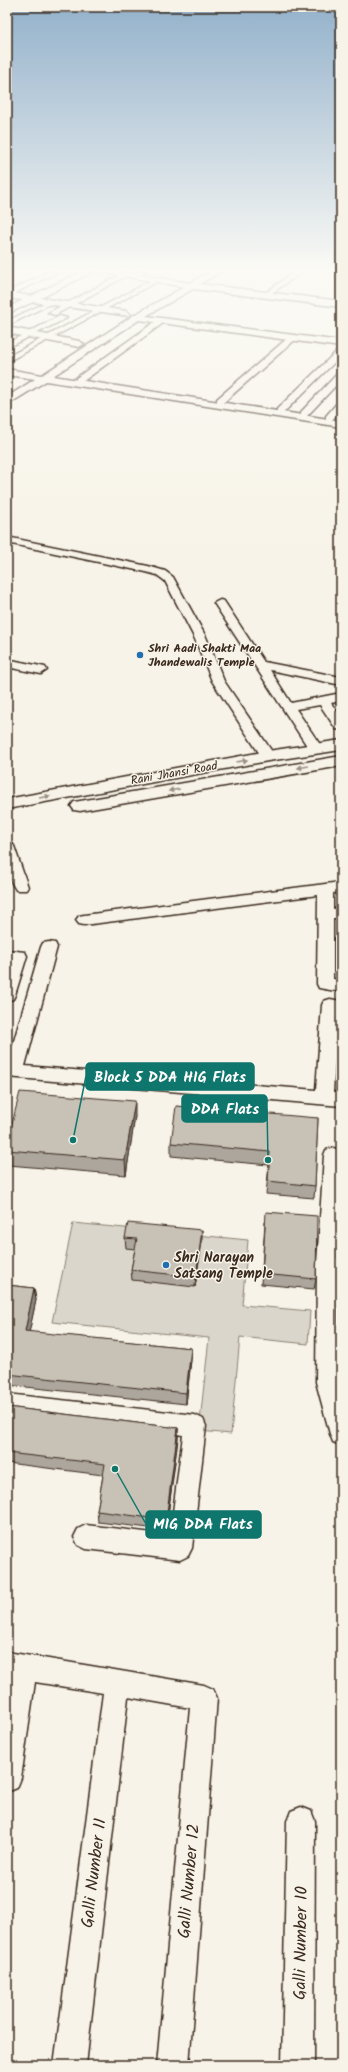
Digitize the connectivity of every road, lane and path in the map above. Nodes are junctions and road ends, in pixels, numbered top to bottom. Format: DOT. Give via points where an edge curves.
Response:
graph roads {
  1 [pos="7,368"];
  2 [pos="48,368"];
  3 [pos="50,368"];
  4 [pos="95,368"];
  5 [pos="259,368"];
  6 [pos="325,368"];
  7 [pos="7,372"];
  8 [pos="38,375"];
  9 [pos="341,375"];
  10 [pos="76,381"];
  11 [pos="29,387"];
  12 [pos="7,395"];
  13 [pos="220,401"];
  14 [pos="7,402"];
  15 [pos="341,404"];
  16 [pos="280,411"];
  17 [pos="304,414"];
  18 [pos="329,418"];
  19 [pos="341,420"];
  20 [pos="341,424"];
  21 [pos="7,540"];
  22 [pos="220,604"];
  23 [pos="7,663"];
  24 [pos="260,665"];
  25 [pos="41,670"];
  26 [pos="341,681"];
  27 [pos="341,697"];
  28 [pos="323,700"];
  29 [pos="288,707"];
  30 [pos="341,726"];
  31 [pos="341,745"];
  32 [pos="316,749"];
  33 [pos="268,756"];
  34 [pos="341,761"];
  35 [pos="7,804"];
  36 [pos="7,818"];
  37 [pos="7,846"];
  38 [pos="21,887"];
  39 [pos="334,888"];
  40 [pos="333,913"];
  41 [pos="84,920"];
  42 [pos="49,947"];
  43 [pos="7,955"];
  44 [pos="341,986"];
  45 [pos="7,995"];
  46 [pos="341,1007"];
  47 [pos="334,1041"];
  48 [pos="11,1072"];
  49 [pos="333,1098"];
  50 [pos="333,1155"];
  51 [pos="334,1266"];
  52 [pos="7,1404"];
  53 [pos="341,1434"];
  54 [pos="86,1537"];
  55 [pos="16,1667"];
  56 [pos="117,1682"];
  57 [pos="7,1778"];
  58 [pos="301,1821"];
  59 [pos="70,2065"];
  60 [pos="173,2065"];
  61 [pos="298,2065"];
  1 -- 8 [label="street"];
  2 -- 8 [label="street"];
  3 -- 8 [label="street"];
  4 -- 10 [label="street"];
  5 -- 13 [label="street"];
  6 -- 16 [label="street"];
  7 -- 8 [label="street"];
  8 -- 10 [label="street"];
  8 -- 11 [label="street"];
  8 -- 12 [label="street"];
  9 -- 17 [label="street"];
  10 -- 11 [label="street"];
  10 -- 13 [label="street"];
  10 -- 20 [label="street"];
  11 -- 14 [label="street"];
  13 -- 16 [label="street"];
  15 -- 18 [label="street"];
  16 -- 17 [label="street"];
  17 -- 18 [label="street"];
  18 -- 19 [label="street"];
  21 -- 33 [label="street" via="148,569 169,579 200,637 218,681"];
  22 -- 24 [label="street"];
  23 -- 25 [label="street"];
  24 -- 26 [label="street"];
  24 -- 29 [label="street"];
  27 -- 28 [label="street"];
  28 -- 29 [label="street"];
  28 -- 30 [label="street"];
  29 -- 32 [label="street"];
  31 -- 32 [label="main road, Rani Jhansi Road"];
  32 -- 33 [label="main road, Rani Jhansi Road"];
  35 -- 33 [label="main road, Rani Jhansi Road, one-way"];
  34 -- 36 [label="main road, Rani Jhansi Road, one-way"];
  37 -- 38 [label="street"];
  39 -- 40 [label="street"];
  39 -- 41 [label="street"];
  40 -- 44 [label="street" via="325,984"];
  42 -- 48 [label="street"];
  43 -- 45 [label="street" via="18,956"];
  46 -- 47 [label="street" via="330,1006"];
  47 -- 49 [label="street"];
  48 -- 49 [label="street"];
  50 -- 51 [label="street"];
  51 -- 53 [label="street" via="327,1382"];
  52 -- 54 [label="street" via="194,1426 180,1548"];
  55 -- 56 [label="street"];
  55 -- 57 [label="street"];
  56 -- 59 [label="street, Galli Number 11"];
  56 -- 60 [label="street, Galli Number 12" via="204,1698"];
  58 -- 61 [label="street, Galli Number 10"];
}
